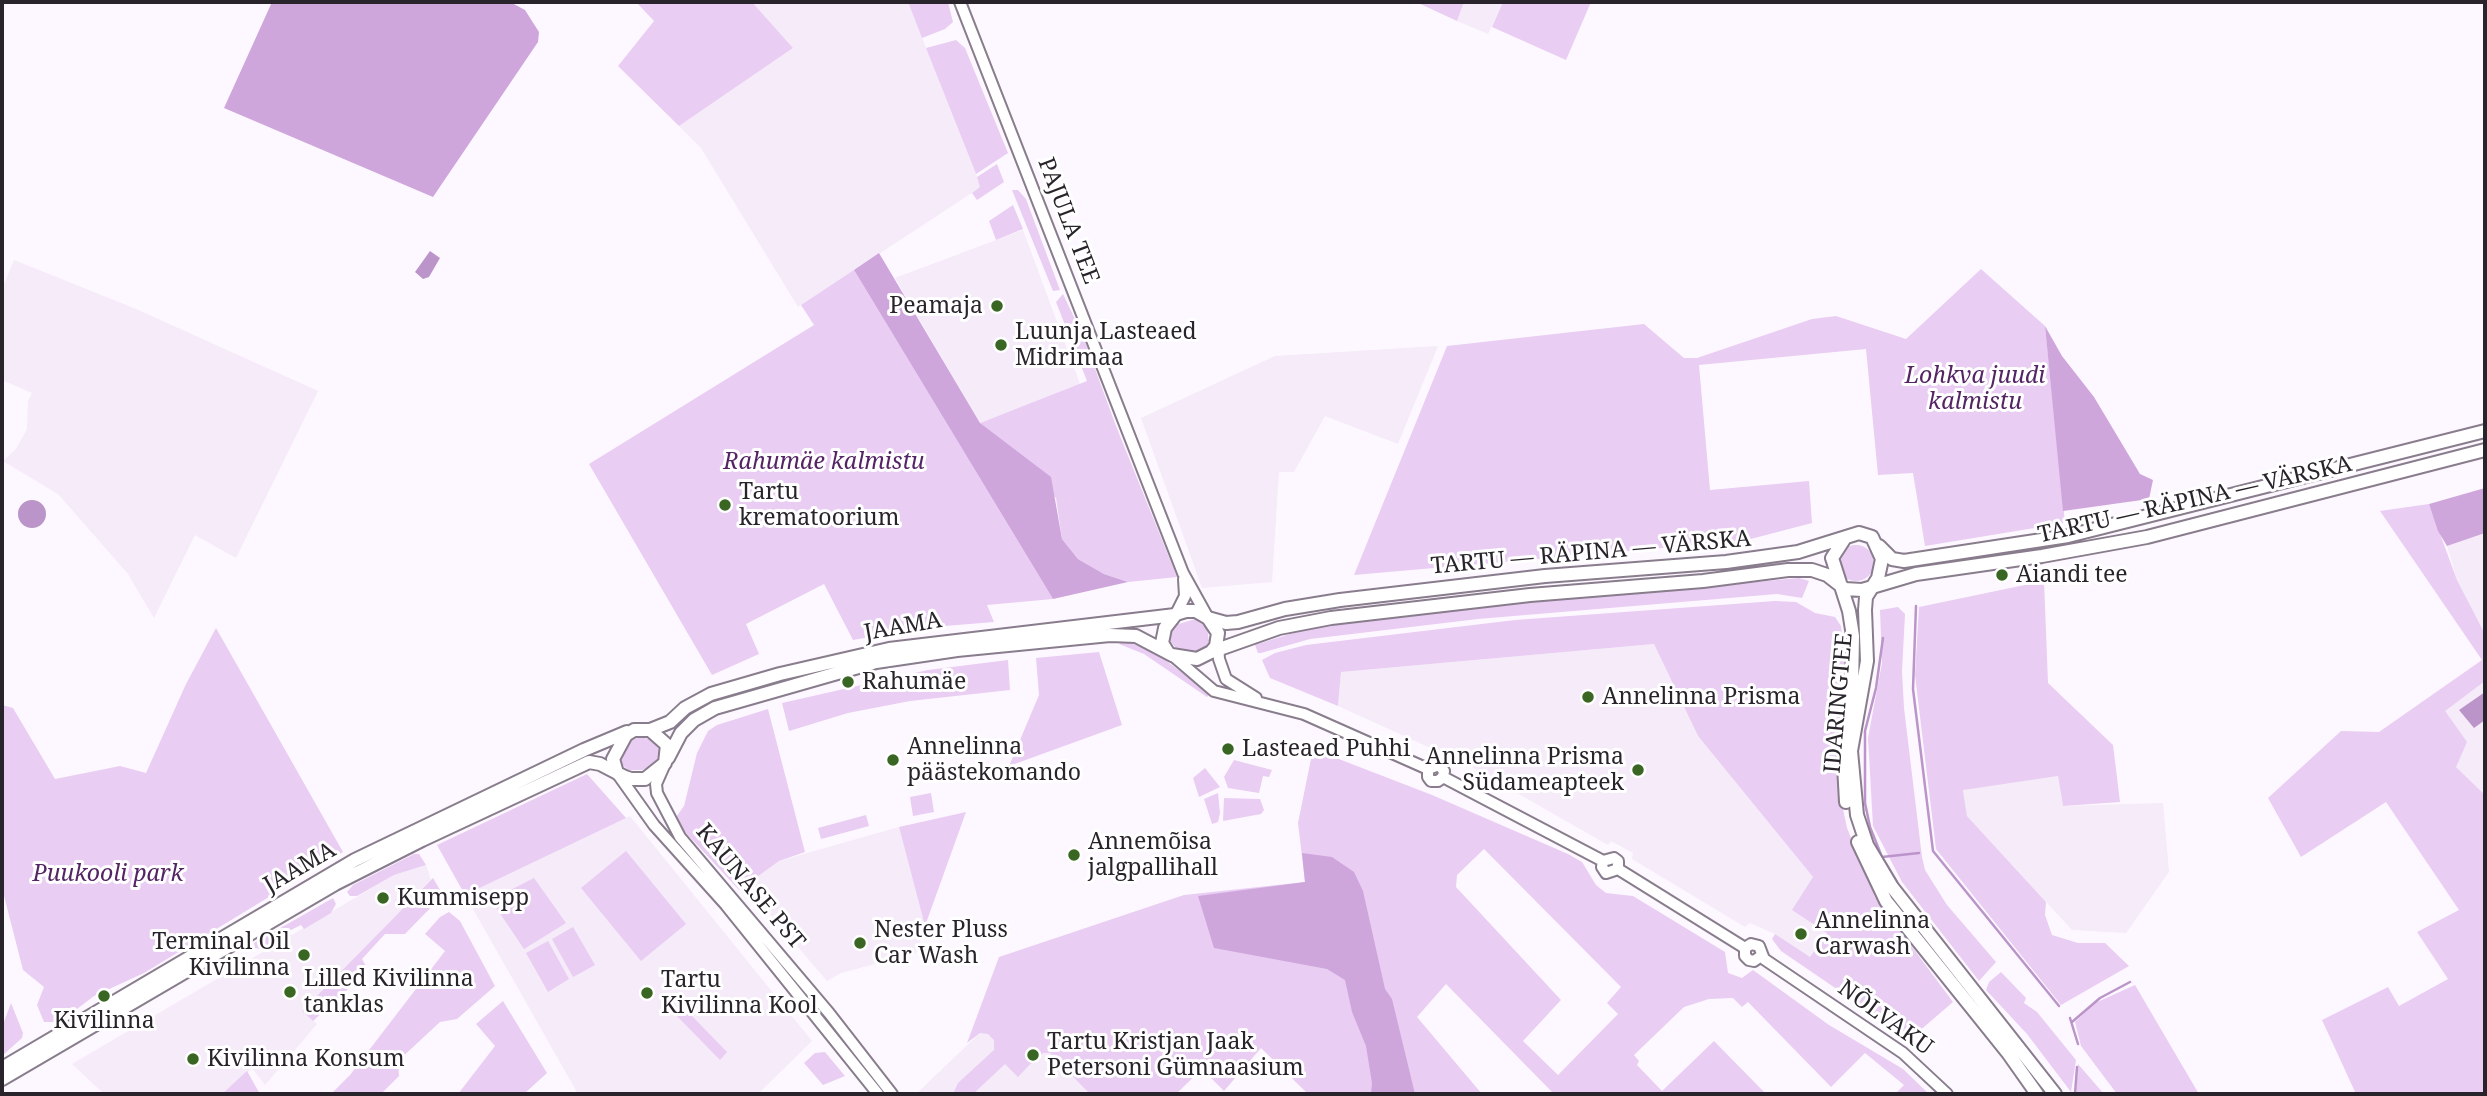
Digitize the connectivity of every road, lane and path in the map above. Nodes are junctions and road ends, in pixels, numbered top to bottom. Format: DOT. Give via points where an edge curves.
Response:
graph roads {
  1 [pos="960,2"];
  2 [pos="2485,432"];
  3 [pos="2485,450"];
  4 [pos="1847,535"];
  5 [pos="1877,543"];
  6 [pos="1183,573"];
  7 [pos="1840,584"];
  8 [pos="1871,587"];
  9 [pos="1176,614"];
  10 [pos="1209,618"];
  11 [pos="1216,647"];
  12 [pos="1169,653"];
  13 [pos="1264,703"];
  14 [pos="634,730"];
  15 [pos="650,730"];
  16 [pos="665,763"];
  17 [pos="618,773"];
  18 [pos="1963,985"];
  19 [pos="2,1069"];
  20 [pos="2,1079"];
  21 [pos="878,1094"];
  22 [pos="892,1094"];
  23 [pos="1947,1094"];
  24 [pos="2037,1094"];
  25 [pos="2055,1094"];
  1 -- 6 [label="street, PAJULA TEE"];
  2 -- 5 [label="main road, TARTU — RÄPINA — VÄRSKA" via="2068,536 1904,561 1892,558"];
  3 -- 8 [label="main road, TARTU — RÄPINA — VÄRSKA" via="2216,522 2115,544 1916,574"];
  4 -- 5 [label="main road" via="1863,533"];
  4 -- 7 [label="main road" via="1832,558"];
  4 -- 10 [label="main road, TARTU — RÄPINA — VÄRSKA" via="1805,550 1761,558 1336,600 1284,608 1238,622"];
  5 -- 8 [label="main road" via="1882,559"];
  6 -- 9 [label="street" via="1185,596"];
  6 -- 10 [label="street, PAJULA TEE"];
  7 -- 8 [label="main road" via="1855,591"];
  7 -- 11 [label="main road, TARTU — RÄPINA — VÄRSKA" via="1812,570 1788,570 1331,618"];
  7 -- 18 [label="main road, IDARINGTEE" via="1853,636 1852,688 1843,747 1848,811 1867,865 1886,901"];
  8 -- 18 [label="main road, IDARINGTEE" via="1865,610 1867,661 1851,751 1857,815 1867,845 1892,887"];
  9 -- 10 [label="main road" via="1196,611"];
  9 -- 12 [label="main road" via="1162,636"];
  9 -- 15 [label="main road, JAAMA" via="889,649 711,694"];
  10 -- 11 [label="main road" via="1218,633"];
  11 -- 12 [label="main road" via="1192,660"];
  11 -- 13 [label="street, NÕLVAKU" via="1226,679"];
  12 -- 13 [label="street, NÕLVAKU" via="1214,691"];
  12 -- 16 [label="main road, JAAMA" via="1136,636 1110,635 876,662 715,708 681,733"];
  13 -- 23 [label="street, NÕLVAKU" via="1340,728 1428,769 1440,765 1444,777 1603,861 1614,858 1618,869 1745,948 1749,960 1761,956 1903,1053"];
  14 -- 15 [label="main road"];
  14 -- 17 [label="main road" via="615,751"];
  14 -- 19 [label="main road, JAAMA" via="355,860"];
  15 -- 16 [label="main road" via="667,745"];
  16 -- 17 [label="main road" via="638,780"];
  16 -- 22 [label="street, KAUNASE PST" via="657,793 680,838"];
  17 -- 20 [label="main road, JAAMA" via="589,762 577,766 422,840 335,884"];
  17 -- 21 [label="street, KAUNASE PST" via="654,825 726,905"];
  18 -- 24 [label="main road, IDARINGTEE" via="1970,1005"];
  18 -- 25 [label="main road, IDARINGTEE" via="1981,996"];
}
